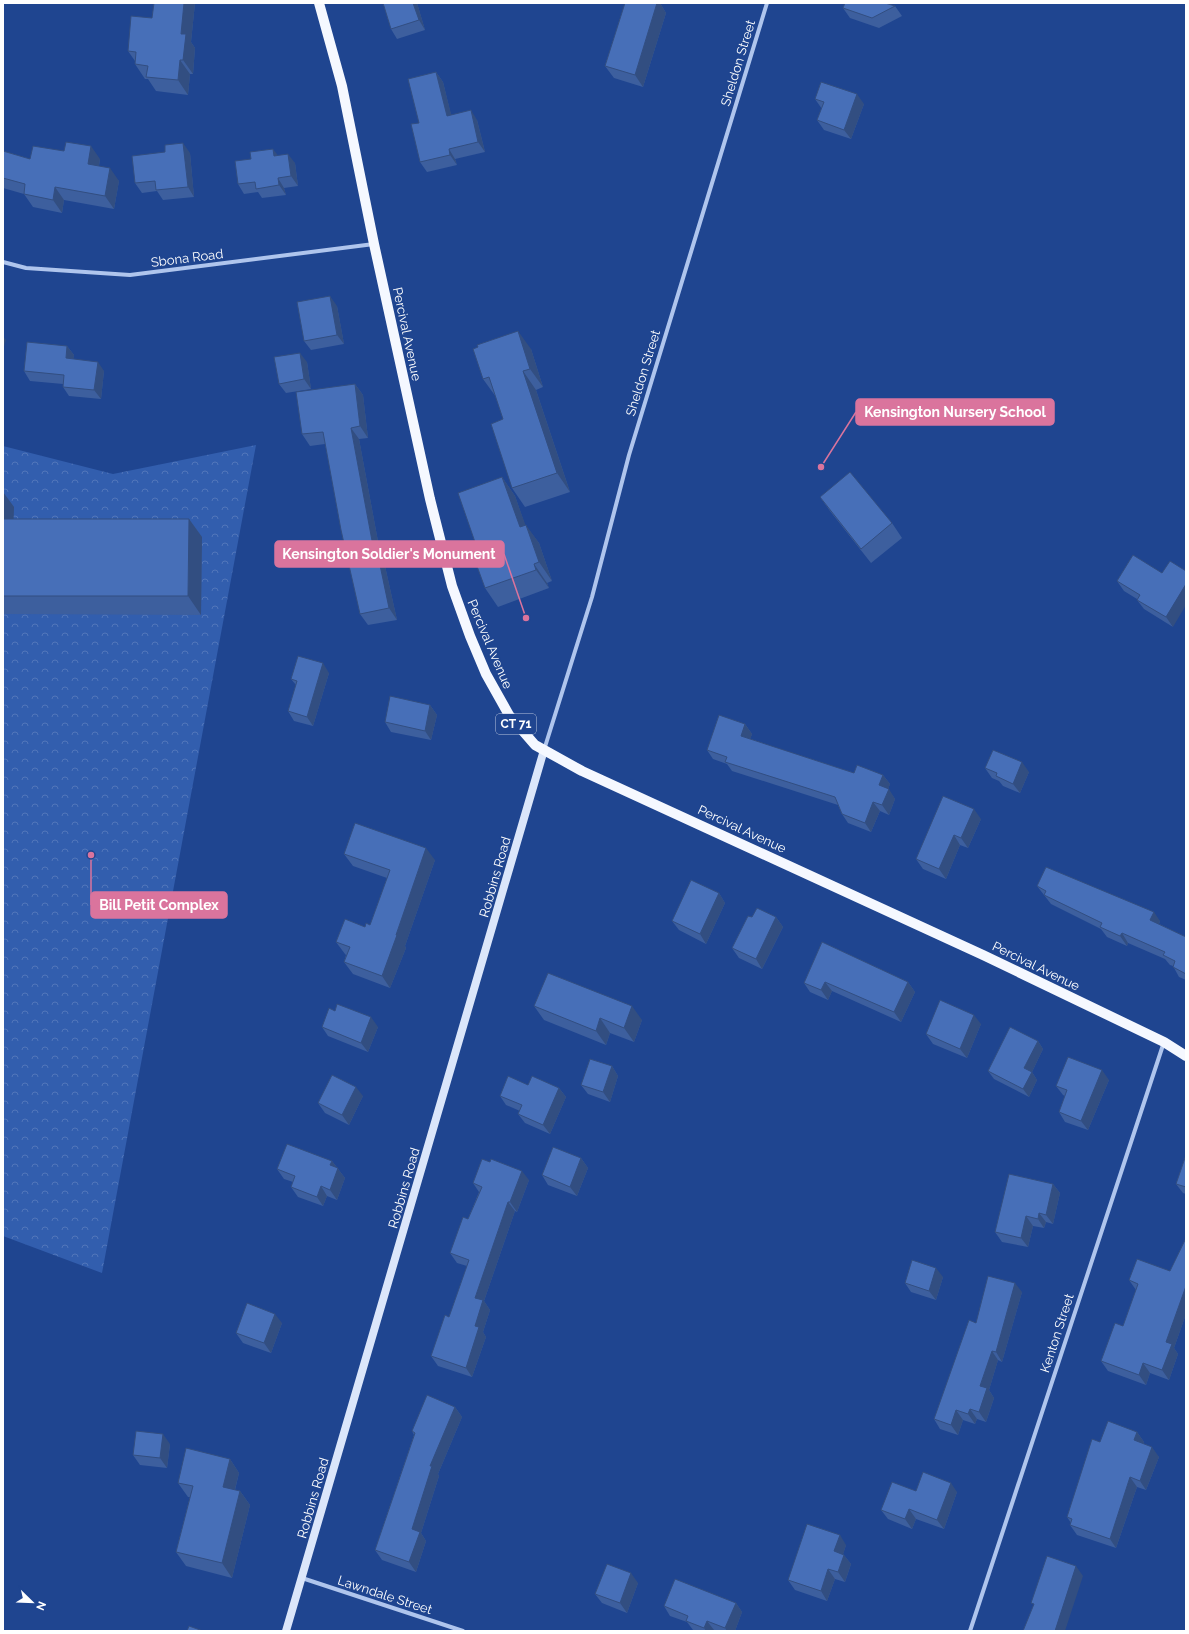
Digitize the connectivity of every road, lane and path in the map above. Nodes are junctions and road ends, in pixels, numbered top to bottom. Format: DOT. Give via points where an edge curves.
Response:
graph roads {
  1 [pos="319,3"];
  2 [pos="767,3"];
  3 [pos="374,244"];
  4 [pos="3,262"];
  5 [pos="544,750"];
  6 [pos="1164,1042"];
  7 [pos="1186,1056"];
  8 [pos="302,1578"];
  9 [pos="286,1631"];
  10 [pos="463,1631"];
  11 [pos="970,1631"];
  1 -- 3 [label="main road, Percival Avenue / CT 71" via="342,86"];
  2 -- 5 [label="street, Sheldon Street" via="629,455 592,597"];
  3 -- 4 [label="street, Sbona Road" via="130,275 26,268"];
  3 -- 5 [label="main road, Percival Avenue / CT 71" via="430,499 452,586 486,674 501,702 528,739"];
  5 -- 6 [label="main road, Percival Avenue / CT 71" via="582,771 983,955"];
  5 -- 8 [label="street, Robbins Road"];
  6 -- 7 [label="main road, Percival Avenue / CT 71"];
  6 -- 11 [label="street, Kenton Street"];
  8 -- 9 [label="street, Robbins Road"];
  8 -- 10 [label="street, Lawndale Street"];
}
